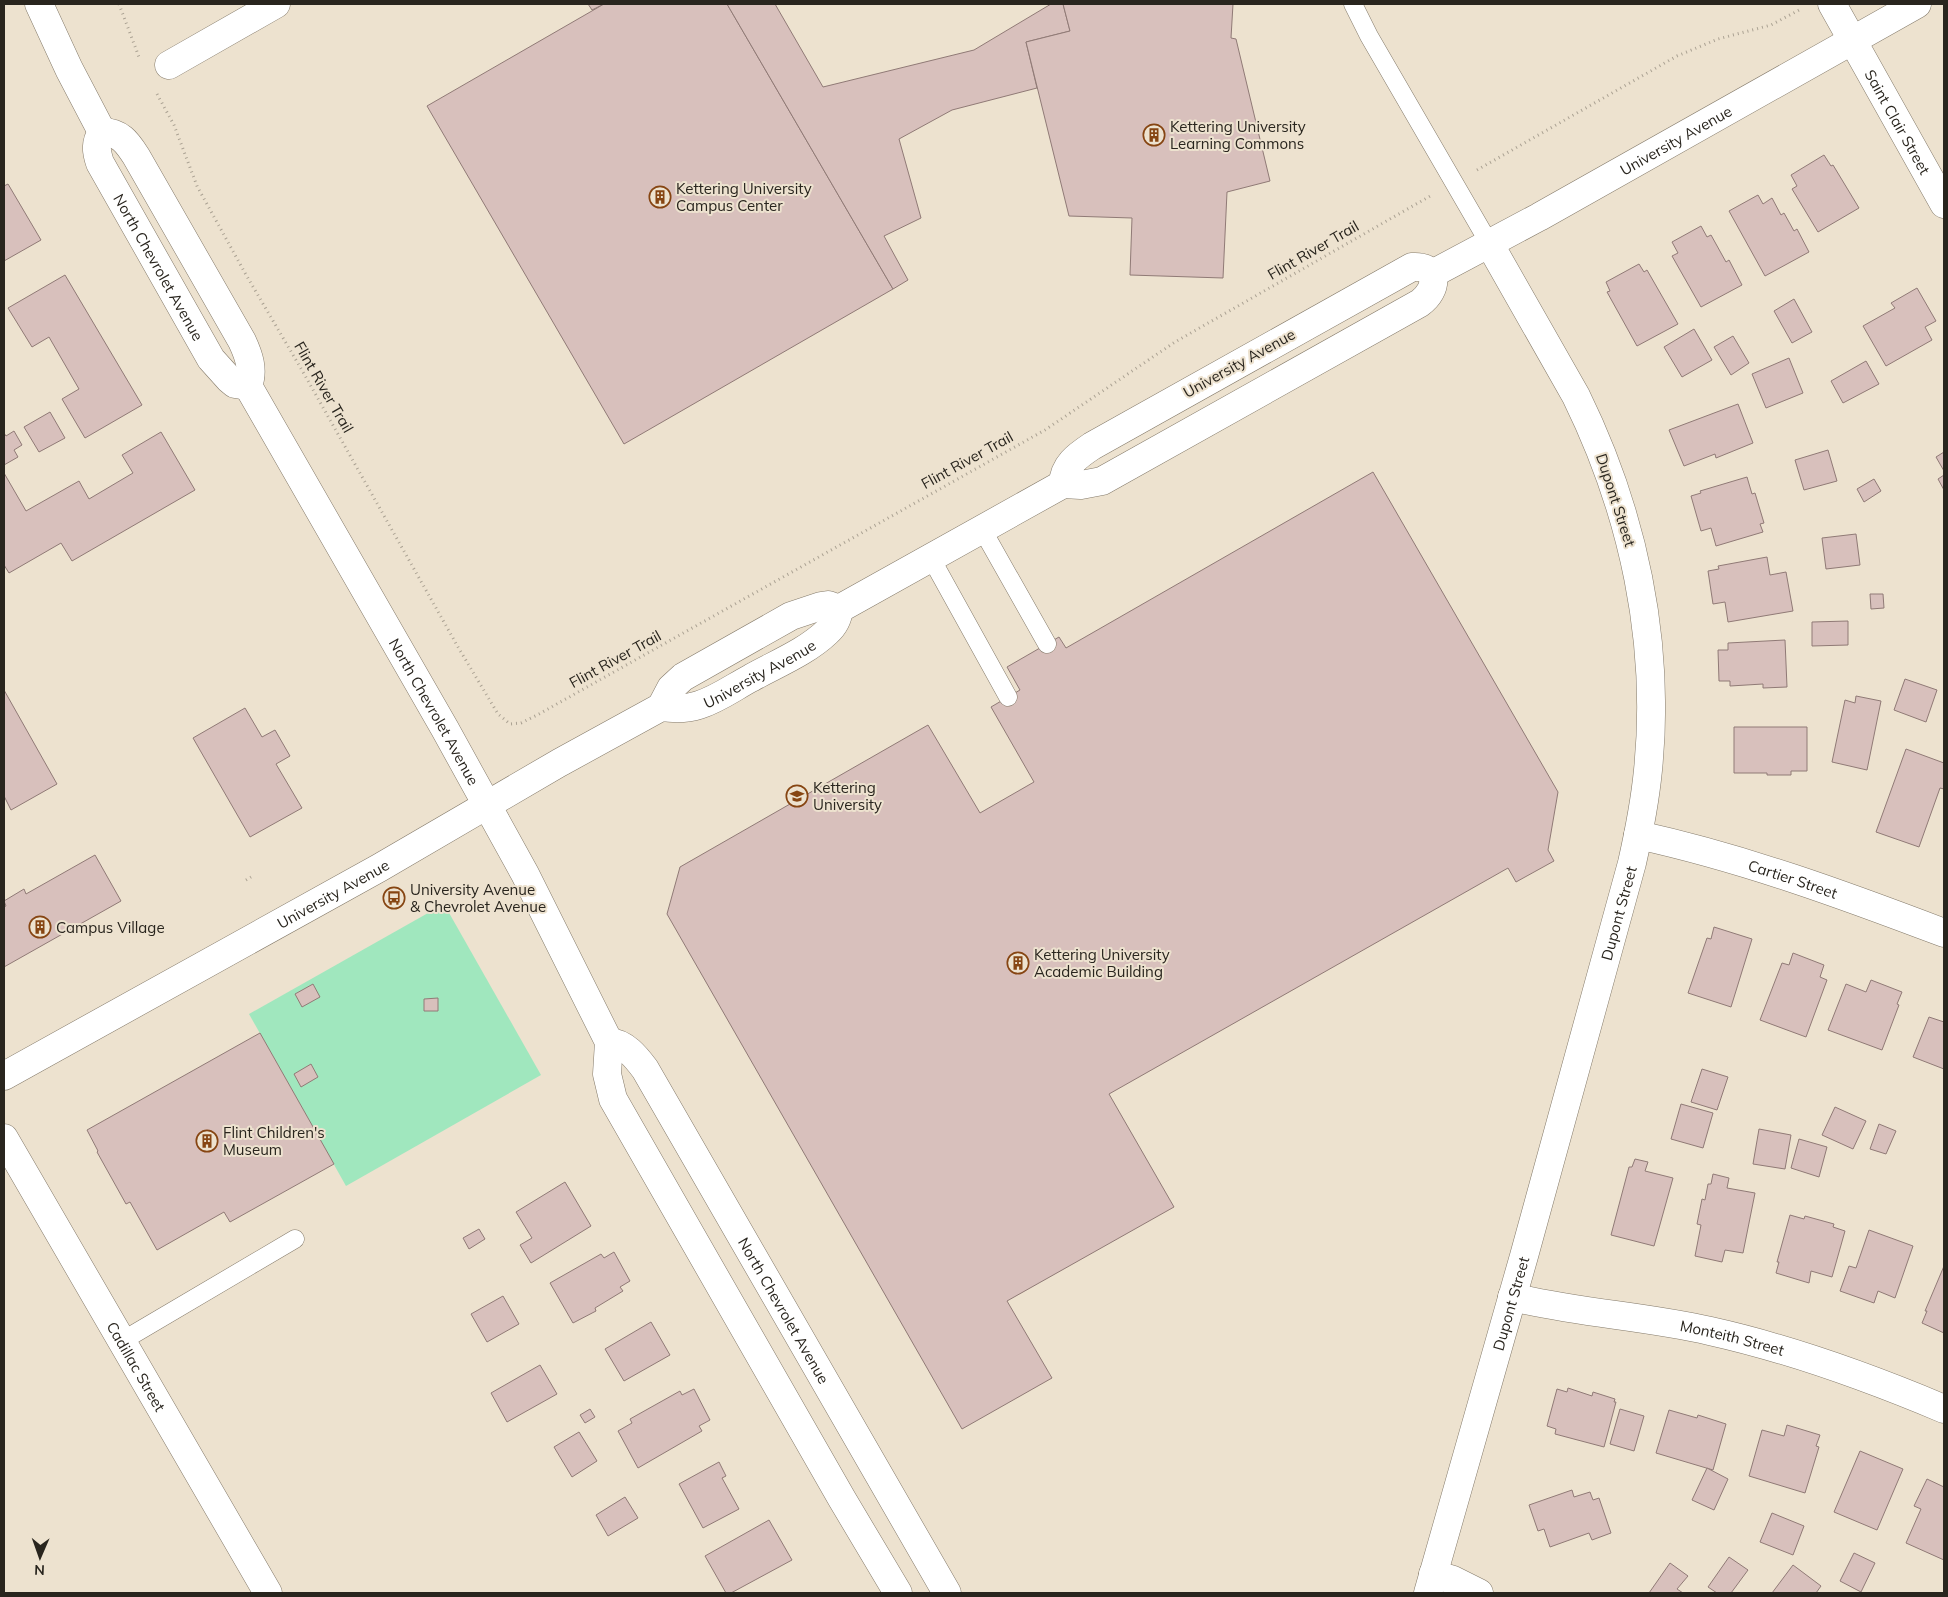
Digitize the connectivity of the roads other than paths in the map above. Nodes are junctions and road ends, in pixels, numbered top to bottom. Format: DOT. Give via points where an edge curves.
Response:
graph roads {
  1 [pos="39,4"];
  2 [pos="276,4"];
  3 [pos="1352,4"];
  4 [pos="1917,4"];
  5 [pos="1820,5"];
  6 [pos="1852,41"];
  7 [pos="169,65"];
  8 [pos="102,132"];
  9 [pos="1944,204"];
  10 [pos="1489,243"];
  11 [pos="1432,274"];
  12 [pos="248,386"];
  13 [pos="1063,484"];
  14 [pos="982,529"];
  15 [pos="931,558"];
  16 [pos="1047,644"];
  17 [pos="1008,697"];
  18 [pos="487,806"];
  19 [pos="1638,836"];
  20 [pos="1944,933"];
  21 [pos="609,1042"];
  22 [pos="4,1076"];
  23 [pos="4,1138"];
  24 [pos="295,1240"];
  25 [pos="1512,1297"];
  26 [pos="122,1341"];
  27 [pos="1944,1409"];
  28 [pos="906,1523"];
  29 [pos="868,1544"];
  30 [pos="1430,1584"];
  31 [pos="268,1593"];
  32 [pos="898,1593"];
  33 [pos="947,1593"];
  34 [pos="1479,1593"];
  1 -- 8 [label="street"];
  2 -- 7 [label="street"];
  3 -- 10 [label="lane"];
  4 -- 6 [label="street, University Avenue"];
  5 -- 6 [label="street, Saint Clair Street"];
  6 -- 9 [label="street, Saint Clair Street"];
  6 -- 10 [label="street, University Avenue"];
  8 -- 12 [label="street" via="114,132 125,140 141,164 242,341 250,364"];
  8 -- 12 [label="street, North Chevrolet Avenue" via="96,147 100,164 174,295 219,370 235,384"];
  10 -- 11 [label="street, University Avenue"];
  10 -- 19 [label="street, Dupont Street" via="1589,422 1613,483 1631,544 1645,618 1651,690 1648,768"];
  11 -- 13 [label="street, University Avenue" via="1432,290 1420,303 1102,481"];
  11 -- 13 [label="street, University Avenue" via="1423,267 1404,270 1109,436 1069,465"];
  12 -- 18 [label="street, North Chevrolet Avenue"];
  13 -- 14 [label="street, University Avenue"];
  14 -- 15 [label="street, University Avenue"];
  14 -- 16 [label="lane"];
  15 -- 17 [label="lane"];
  15 -- 18 [label="street, University Avenue" via="839,609 821,606 791,616 683,677 671,688 661,707"];
  18 -- 21 [label="street, North Chevrolet Avenue"];
  18 -- 22 [label="street, University Avenue"];
  19 -- 20 [label="street, Cartier Street" via="1746,863"];
  19 -- 25 [label="street, Dupont Street"];
  21 -- 28 [label="street, North Chevrolet Avenue" via="621,1045 645,1069"];
  21 -- 29 [label="street" via="607,1074 613,1099"];
  23 -- 26 [label="street, Cadillac Street"];
  24 -- 26 [label="lane"];
  25 -- 27 [label="street, Monteith Street" via="1564,1308 1672,1323 1780,1348 1858,1374"];
  25 -- 30 [label="street, Dupont Street"];
  26 -- 31 [label="street, Cadillac Street"];
  28 -- 29 [label="street"];
  28 -- 33 [label="street, North Chevrolet Avenue"];
  29 -- 32 [label="street"];
  30 -- 34 [label="street" via="1453,1580"];
}
